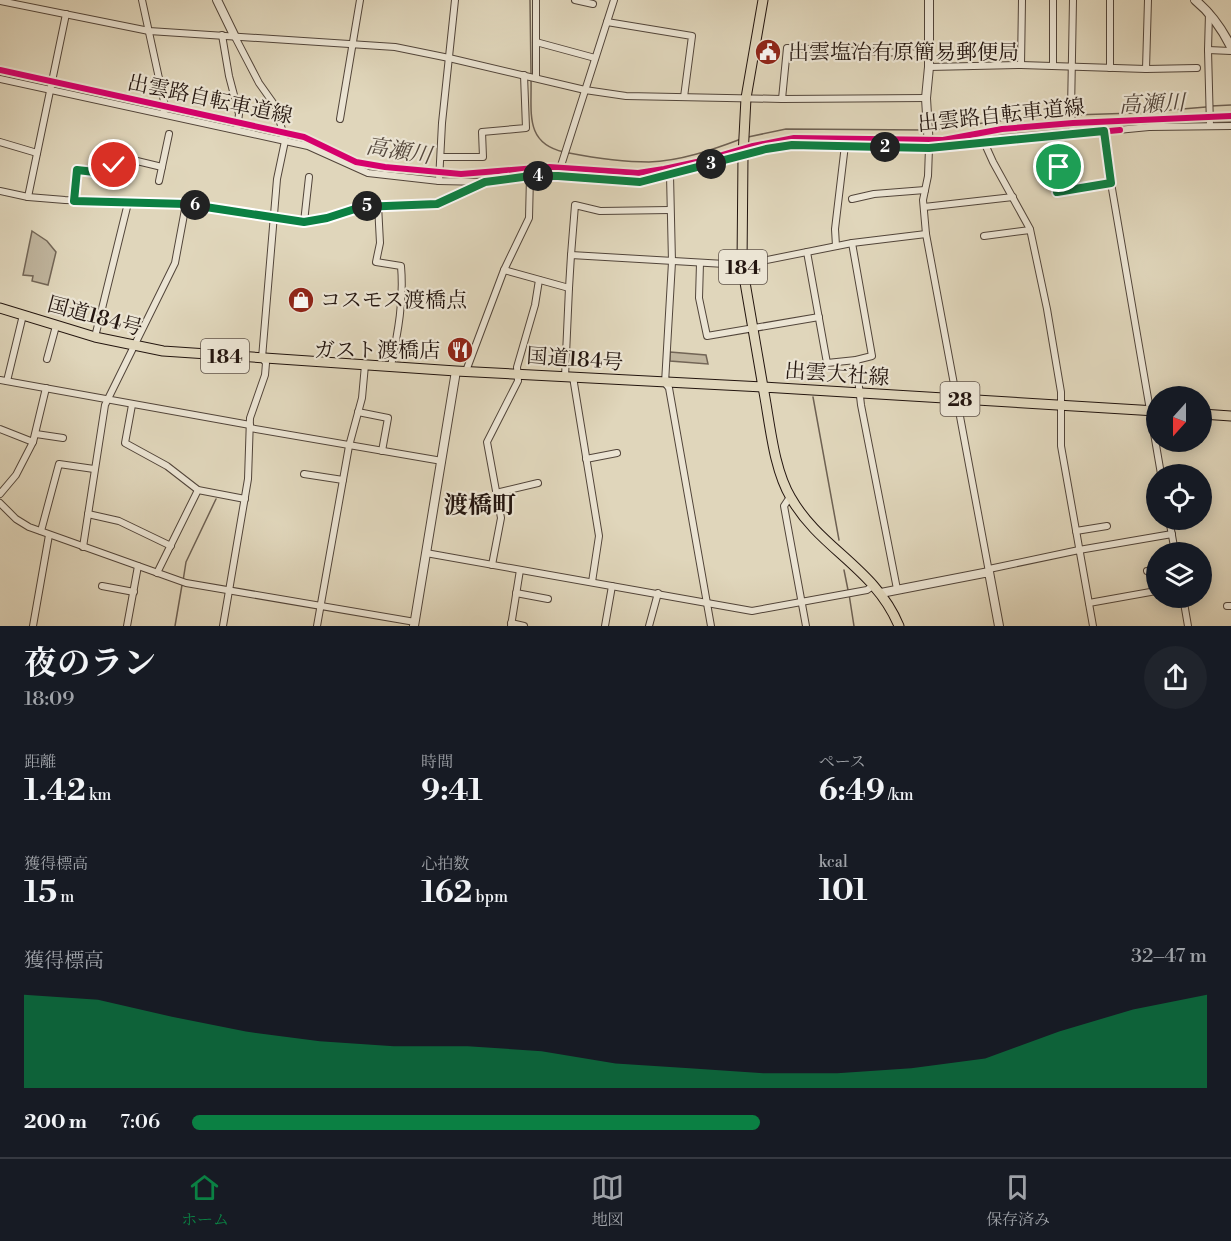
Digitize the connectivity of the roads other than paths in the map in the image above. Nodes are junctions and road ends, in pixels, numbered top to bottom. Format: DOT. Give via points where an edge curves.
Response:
graph roads {
  1 [pos="142,0"];
  2 [pos="217,0"];
  3 [pos="360,0"];
  4 [pos="455,0"];
  5 [pos="536,0"];
  6 [pos="575,0"];
  7 [pos="614,0"];
  8 [pos="763,0"];
  9 [pos="929,0"];
  10 [pos="1022,0"];
  11 [pos="1053,0"];
  12 [pos="1073,0"];
  13 [pos="1110,0"];
  14 [pos="1148,0"];
  15 [pos="1195,0"];
  16 [pos="1206,0"];
  17 [pos="0,1"];
  18 [pos="593,4"];
  19 [pos="1207,11"];
  20 [pos="66,14"];
  21 [pos="607,22"];
  22 [pos="149,30"];
  23 [pos="222,35"];
  24 [pos="234,35"];
  25 [pos="536,42"];
  26 [pos="353,44"];
  27 [pos="1231,49"];
  28 [pos="1208,50"];
  29 [pos="929,54"];
  30 [pos="449,58"];
  31 [pos="595,58"];
  32 [pos="1021,65"];
  33 [pos="1053,66"];
  34 [pos="929,67"];
  35 [pos="1073,67"];
  36 [pos="1110,68"];
  37 [pos="1197,68"];
  38 [pos="1146,69"];
  39 [pos="524,75"];
  40 [pos="536,78"];
  41 [pos="0,79"];
  42 [pos="585,90"];
  43 [pos="51,91"];
  44 [pos="684,97"];
  45 [pos="746,98"];
  46 [pos="926,98"];
  47 [pos="782,99"];
  48 [pos="163,114"];
  49 [pos="340,119"];
  50 [pos="1210,126"];
  51 [pos="1231,126"];
  52 [pos="237,130"];
  53 [pos="1104,131"];
  54 [pos="169,134"];
  55 [pos="1073,134"];
  56 [pos="285,141"];
  57 [pos="0,142"];
  58 [pos="984,142"];
  59 [pos="845,145"];
  60 [pos="929,148"];
  61 [pos="37,153"];
  62 [pos="743,156"];
  63 [pos="441,157"];
  64 [pos="162,167"];
  65 [pos="1059,167"];
  66 [pos="670,175"];
  67 [pos="530,176"];
  68 [pos="558,176"];
  69 [pos="309,177"];
  70 [pos="159,181"];
  71 [pos="439,181"];
  72 [pos="485,182"];
  73 [pos="1111,183"];
  74 [pos="925,190"];
  75 [pos="0,191"];
  76 [pos="27,197"];
  77 [pos="1012,197"];
  78 [pos="852,199"];
  79 [pos="74,201"];
  80 [pos="128,203"];
  81 [pos="186,204"];
  82 [pos="378,205"];
  83 [pos="924,207"];
  84 [pos="670,210"];
  85 [pos="275,218"];
  86 [pos="304,222"];
  87 [pos="1030,230"];
  88 [pos="926,234"];
  89 [pos="984,236"];
  90 [pos="852,243"];
  91 [pos="836,246"];
  92 [pos="807,252"];
  93 [pos="571,255"];
  94 [pos="672,262"];
  95 [pos="700,263"];
  96 [pos="742,265"];
  97 [pos="504,270"];
  98 [pos="539,280"];
  99 [pos="569,288"];
  100 [pos="0,308"];
  101 [pos="23,315"];
  102 [pos="819,317"];
  103 [pos="56,326"];
  104 [pos="753,328"];
  105 [pos="96,337"];
  106 [pos="134,346"];
  107 [pos="262,358"];
  108 [pos="47,360"];
  109 [pos="856,360"];
  110 [pos="365,364"];
  111 [pos="392,366"];
  112 [pos="461,371"];
  113 [pos="517,374"];
  114 [pos="569,377"];
  115 [pos="3,380"];
  116 [pos="665,383"];
  117 [pos="1148,386"];
  118 [pos="764,387"];
  119 [pos="46,388"];
  120 [pos="861,393"];
  121 [pos="958,399"];
  122 [pos="107,401"];
  123 [pos="1062,404"];
  124 [pos="132,405"];
  125 [pos="1146,410"];
  126 [pos="358,412"];
  127 [pos="1212,415"];
  128 [pos="1231,416"];
  129 [pos="250,427"];
  130 [pos="0,429"];
  131 [pos="36,434"];
  132 [pos="63,438"];
  133 [pos="33,442"];
  134 [pos="349,446"];
  135 [pos="382,451"];
  136 [pos="617,453"];
  137 [pos="586,459"];
  138 [pos="442,461"];
  139 [pos="94,469"];
  140 [pos="304,474"];
  141 [pos="343,480"];
  142 [pos="538,483"];
  143 [pos="198,490"];
  144 [pos="496,493"];
  145 [pos="0,494"];
  146 [pos="790,497"];
  147 [pos="245,499"];
  148 [pos="0,503"];
  149 [pos="88,514"];
  150 [pos="1107,526"];
  151 [pos="1171,530"];
  152 [pos="41,531"];
  153 [pos="1076,531"];
  154 [pos="1172,534"];
  155 [pos="49,535"];
  156 [pos="1173,542"];
  157 [pos="171,546"];
  158 [pos="83,547"];
  159 [pos="1079,550"];
  160 [pos="426,554"];
  161 [pos="492,565"];
  162 [pos="138,566"];
  163 [pos="520,570"];
  164 [pos="989,570"];
  165 [pos="157,573"];
  166 [pos="592,582"];
  167 [pos="102,586"];
  168 [pos="612,586"];
  169 [pos="878,589"];
  170 [pos="897,589"];
  171 [pos="229,590"];
  172 [pos="134,592"];
  173 [pos="516,593"];
  174 [pos="658,593"];
  175 [pos="1146,593"];
  176 [pos="548,599"];
  177 [pos="801,601"];
  178 [pos="706,603"];
  179 [pos="1089,603"];
  180 [pos="320,607"];
  181 [pos="1185,608"];
  182 [pos="414,624"];
  183 [pos="511,625"];
  184 [pos="33,626"];
  185 [pos="127,626"];
  186 [pos="223,626"];
  187 [pos="317,626"];
  188 [pos="524,626"];
  189 [pos="605,626"];
  190 [pos="649,626"];
  191 [pos="711,626"];
  192 [pos="806,626"];
  193 [pos="899,626"];
  194 [pos="999,626"];
  195 [pos="1093,626"];
  196 [pos="1188,626"];
  1 -- 22 [label="street"];
  2 -- 24 [label="street"];
  3 -- 26 [label="street"];
  4 -- 30 [label="street"];
  5 -- 25 [label="street"];
  6 -- 18 [label="street"];
  7 -- 21 [label="street"];
  8 -- 45 [label="main road, 184"];
  9 -- 29 [label="street"];
  10 -- 32 [label="street"];
  11 -- 33 [label="street"];
  12 -- 35 [label="street"];
  13 -- 36 [label="street"];
  14 -- 38 [label="street"];
  15 -- 19 [label="street"];
  16 -- 19 [label="street"];
  17 -- 20 [label="street"];
  19 -- 27 [label="street"];
  19 -- 28 [label="street"];
  20 -- 22 [label="street"];
  20 -- 43 [label="street"];
  21 -- 31 [label="street"];
  21 -- 44 [label="street" via="692,36"];
  22 -- 23 [label="street"];
  22 -- 48 [label="street" via="165,106"];
  23 -- 24 [label="street"];
  23 -- 52 [label="street" via="239,114"];
  24 -- 26 [label="street"];
  24 -- 56 [label="street" via="276,106"];
  25 -- 31 [label="street"];
  25 -- 40 [label="street"];
  26 -- 30 [label="street" via="395,47"];
  26 -- 49 [label="street"];
  27 -- 28 [label="street"];
  28 -- 50 [label="street"];
  29 -- 34 [label="street"];
  29 -- 47 [label="street" via="787,48"];
  30 -- 39 [label="street"];
  30 -- 63 [label="street"];
  31 -- 42 [label="street"];
  32 -- 33 [label="street"];
  32 -- 34 [label="street"];
  33 -- 35 [label="street"];
  34 -- 46 [label="street"];
  35 -- 36 [label="street"];
  35 -- 55 [label="street"];
  36 -- 38 [label="street"];
  37 -- 38 [label="street"];
  39 -- 40 [label="street"];
  39 -- 63 [label="street" via="525,128 482,132 483,157"];
  40 -- 42 [label="street"];
  41 -- 43 [label="street"];
  42 -- 44 [label="street" via="626,96"];
  42 -- 68 [label="street"];
  43 -- 48 [label="street"];
  43 -- 61 [label="street"];
  44 -- 45 [label="street"];
  45 -- 47 [label="street"];
  45 -- 62 [label="main road, 184"];
  46 -- 47 [label="street"];
  46 -- 60 [label="street"];
  48 -- 52 [label="street"];
  50 -- 51 [label="street"];
  50 -- 53 [label="street"];
  52 -- 56 [label="street"];
  53 -- 55 [label="street"];
  53 -- 73 [label="street"];
  54 -- 64 [label="street"];
  55 -- 58 [label="street"];
  56 -- 71 [label="street" via="308,146 368,173"];
  56 -- 85 [label="street" via="277,179"];
  57 -- 61 [label="street"];
  58 -- 60 [label="street"];
  58 -- 77 [label="street"];
  59 -- 60 [label="street"];
  59 -- 62 [label="street" via="792,145"];
  59 -- 91 [label="street"];
  60 -- 74 [label="street"];
  61 -- 76 [label="street"];
  62 -- 66 [label="street"];
  62 -- 96 [label="main road, 184"];
  63 -- 71 [label="street"];
  64 -- 70 [label="street"];
  64 -- 79 [label="street" via="137,161 114,165 112,174 77,170"];
  65 -- 73 [label="street" via="1057,192"];
  66 -- 68 [label="street" via="640,182"];
  66 -- 84 [label="street"];
  67 -- 68 [label="street"];
  67 -- 72 [label="street"];
  67 -- 97 [label="street" via="529,218"];
  69 -- 86 [label="street"];
  71 -- 72 [label="street"];
  72 -- 82 [label="street" via="437,204"];
  73 -- 117 [label="street"];
  74 -- 78 [label="street"];
  74 -- 83 [label="street"];
  75 -- 76 [label="street"];
  76 -- 79 [label="street"];
  77 -- 83 [label="street"];
  77 -- 87 [label="street"];
  79 -- 80 [label="street"];
  80 -- 81 [label="street"];
  80 -- 105 [label="street"];
  81 -- 85 [label="street"];
  81 -- 106 [label="street" via="175,262"];
  82 -- 86 [label="street"];
  82 -- 111 [label="street" via="380,243 376,262 401,266 403,287"];
  83 -- 88 [label="street"];
  84 -- 93 [label="street" via="600,211 575,205"];
  84 -- 94 [label="street"];
  85 -- 86 [label="street"];
  85 -- 107 [label="street"];
  87 -- 89 [label="street"];
  87 -- 123 [label="street"];
  88 -- 90 [label="street"];
  88 -- 121 [label="street"];
  90 -- 91 [label="street"];
  90 -- 109 [label="street" via="872,356"];
  91 -- 92 [label="street"];
  92 -- 96 [label="street"];
  92 -- 102 [label="street"];
  93 -- 94 [label="street"];
  93 -- 99 [label="street"];
  94 -- 95 [label="street"];
  94 -- 116 [label="street"];
  95 -- 96 [label="street"];
  95 -- 104 [label="street" via="699,298 707,336"];
  96 -- 104 [label="main road, 184"];
  97 -- 98 [label="street"];
  97 -- 112 [label="street"];
  98 -- 99 [label="street"];
  98 -- 113 [label="street"];
  99 -- 114 [label="street"];
  100 -- 101 [label="main road, 国道184号 / 184"];
  101 -- 103 [label="main road, 国道184号 / 184"];
  101 -- 115 [label="street"];
  102 -- 104 [label="street"];
  102 -- 109 [label="street" via="827,363"];
  103 -- 105 [label="main road, 国道184号 / 184"];
  103 -- 108 [label="street"];
  104 -- 118 [label="main road, 184"];
  105 -- 106 [label="main road, 国道184号 / 184"];
  106 -- 107 [label="main road, 国道184号 / 184"];
  106 -- 122 [label="street"];
  107 -- 110 [label="main road, 国道184号 / 184"];
  107 -- 129 [label="street" via="266,363 265,375"];
  109 -- 120 [label="street"];
  110 -- 111 [label="main road, 国道184号 / 184"];
  110 -- 126 [label="street"];
  111 -- 112 [label="main road, 国道184号 / 184"];
  112 -- 113 [label="main road, 国道184号 / 184"];
  112 -- 138 [label="street"];
  113 -- 114 [label="main road, 国道184号 / 184"];
  113 -- 144 [label="street" via="518,381 487,442"];
  114 -- 116 [label="main road, 国道184号 / 184"];
  114 -- 137 [label="street"];
  115 -- 119 [label="street"];
  116 -- 118 [label="main road, 国道184号 / 184"];
  116 -- 178 [label="street" via="669,388"];
  118 -- 120 [label="main road, 出雲大社線 / 28"];
  118 -- 146 [label="main road, 出雲大社線" via="775,451"];
  119 -- 122 [label="street"];
  119 -- 131 [label="street"];
  120 -- 121 [label="main road, 出雲大社線 / 28"];
  120 -- 170 [label="street"];
  121 -- 123 [label="main road, 出雲大社線 / 28"];
  121 -- 164 [label="street"];
  122 -- 124 [label="street"];
  122 -- 139 [label="street"];
  123 -- 125 [label="main road, 出雲大社線 / 28"];
  123 -- 153 [label="street" via="1061,446"];
  124 -- 129 [label="street"];
  124 -- 143 [label="street" via="125,443 167,466"];
  126 -- 134 [label="street"];
  126 -- 135 [label="street" via="388,418"];
  127 -- 128 [label="main road"];
  129 -- 134 [label="street"];
  129 -- 147 [label="street"];
  130 -- 133 [label="street"];
  131 -- 132 [label="street"];
  131 -- 133 [label="street"];
  133 -- 145 [label="street" via="16,475"];
  134 -- 135 [label="street"];
  134 -- 141 [label="street"];
  135 -- 138 [label="street"];
  136 -- 137 [label="street"];
  137 -- 166 [label="street" via="599,536"];
  138 -- 160 [label="street"];
  139 -- 149 [label="street"];
  139 -- 152 [label="street" via="59,464"];
  140 -- 141 [label="street"];
  141 -- 180 [label="street"];
  142 -- 144 [label="street"];
  143 -- 147 [label="street"];
  143 -- 157 [label="street"];
  144 -- 161 [label="street" via="501,518"];
  146 -- 169 [label="main road, 出雲大社線" via="826,540"];
  146 -- 177 [label="street" via="784,506"];
  147 -- 171 [label="street"];
  148 -- 152 [label="street" via="16,519"];
  149 -- 157 [label="street" via="119,521"];
  149 -- 158 [label="street"];
  150 -- 153 [label="street"];
  151 -- 154 [label="street"];
  152 -- 155 [label="street"];
  153 -- 159 [label="street"];
  154 -- 156 [label="street"];
  154 -- 159 [label="street"];
  155 -- 158 [label="street"];
  155 -- 184 [label="street"];
  157 -- 165 [label="street"];
  158 -- 162 [label="street"];
  159 -- 164 [label="street"];
  159 -- 179 [label="street"];
  160 -- 161 [label="street"];
  160 -- 182 [label="street"];
  161 -- 163 [label="street"];
  162 -- 165 [label="street"];
  162 -- 172 [label="street"];
  163 -- 166 [label="street"];
  163 -- 173 [label="street"];
  164 -- 170 [label="street"];
  164 -- 194 [label="street"];
  165 -- 171 [label="street" via="186,584"];
  166 -- 168 [label="street"];
  167 -- 172 [label="street"];
  168 -- 174 [label="street"];
  168 -- 189 [label="street"];
  169 -- 170 [label="street"];
  169 -- 177 [label="street"];
  169 -- 193 [label="main road, 出雲大社線"];
  171 -- 180 [label="street"];
  171 -- 186 [label="street"];
  172 -- 185 [label="street"];
  173 -- 176 [label="street"];
  173 -- 183 [label="street"];
  174 -- 178 [label="street"];
  174 -- 190 [label="street"];
  175 -- 179 [label="street"];
  177 -- 178 [label="street" via="752,611"];
  177 -- 192 [label="street"];
  178 -- 191 [label="street"];
  179 -- 195 [label="street"];
  180 -- 182 [label="street"];
  180 -- 187 [label="street"];
  181 -- 196 [label="street"];
  183 -- 188 [label="street"];
}
